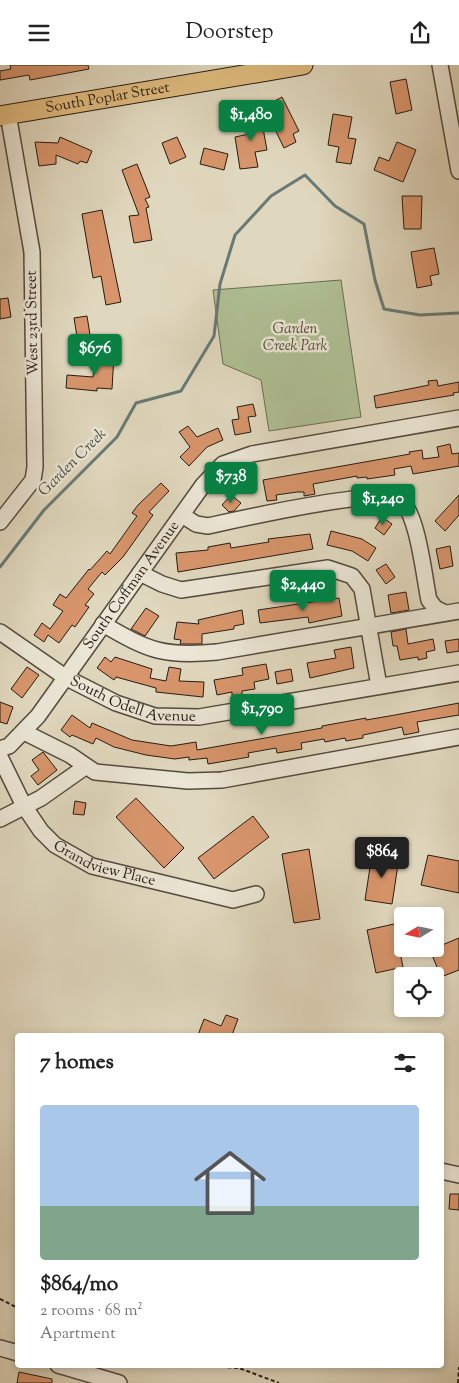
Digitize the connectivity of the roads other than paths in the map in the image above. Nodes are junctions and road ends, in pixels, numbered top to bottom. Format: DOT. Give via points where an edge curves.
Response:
graph roads {
  1 [pos="303,65"];
  2 [pos="440,65"];
  3 [pos="4,115"];
  4 [pos="459,171"];
  5 [pos="459,418"];
  6 [pos="182,515"];
  7 [pos="0,522"];
  8 [pos="140,573"];
  9 [pos="452,612"];
  10 [pos="103,624"];
  11 [pos="368,627"];
  12 [pos="0,632"];
  13 [pos="459,673"];
  14 [pos="65,677"];
  15 [pos="378,686"];
  16 [pos="24,732"];
  17 [pos="459,737"];
  18 [pos="0,749"];
  19 [pos="0,757"];
  20 [pos="85,767"];
  21 [pos="24,806"];
  22 [pos="0,819"];
  23 [pos="256,894"];
  24 [pos="444,1172"];
  25 [pos="459,1175"];
  26 [pos="0,1348"];
  27 [pos="15,1352"];
  28 [pos="68,1368"];
  29 [pos="119,1383"];
  1 -- 3 [label="main road, South Poplar Street"];
  2 -- 4 [label="street"];
  3 -- 7 [label="street, West 23rd Street" via="32,252 35,467 33,480 24,495"];
  5 -- 6 [label="street, South Coffman Avenue" via="252,454 223,463"];
  6 -- 8 [label="street, South Coffman Avenue"];
  6 -- 9 [label="street" via="196,524 208,526 351,499 386,495 399,499 414,525 429,600 435,607"];
  8 -- 10 [label="street, South Coffman Avenue"];
  8 -- 11 [label="street" via="181,590 328,568 352,576 362,589"];
  9 -- 11 [label="street"];
  10 -- 11 [label="street" via="137,644 159,652 185,655"];
  10 -- 14 [label="street, South Coffman Avenue"];
  11 -- 15 [label="street"];
  12 -- 14 [label="street, South Odell Avenue"];
  13 -- 15 [label="street, South Odell Avenue"];
  14 -- 15 [label="street, South Odell Avenue" via="116,703 155,716 199,717"];
  14 -- 16 [label="street, South Coffman Avenue"];
  16 -- 18 [label="street, South Coffman Avenue" via="9,746"];
  16 -- 20 [label="street" via="70,755"];
  17 -- 20 [label="street" via="222,780 151,778 94,772"];
  19 -- 21 [label="street, Grandview Place"];
  20 -- 21 [label="street"];
  21 -- 22 [label="street"];
  21 -- 23 [label="street, Grandview Place" via="55,845 92,866 233,900"];
  24 -- 25 [label="street"];
  26 -- 27 [label="street"];
  28 -- 29 [label="street"];
}
